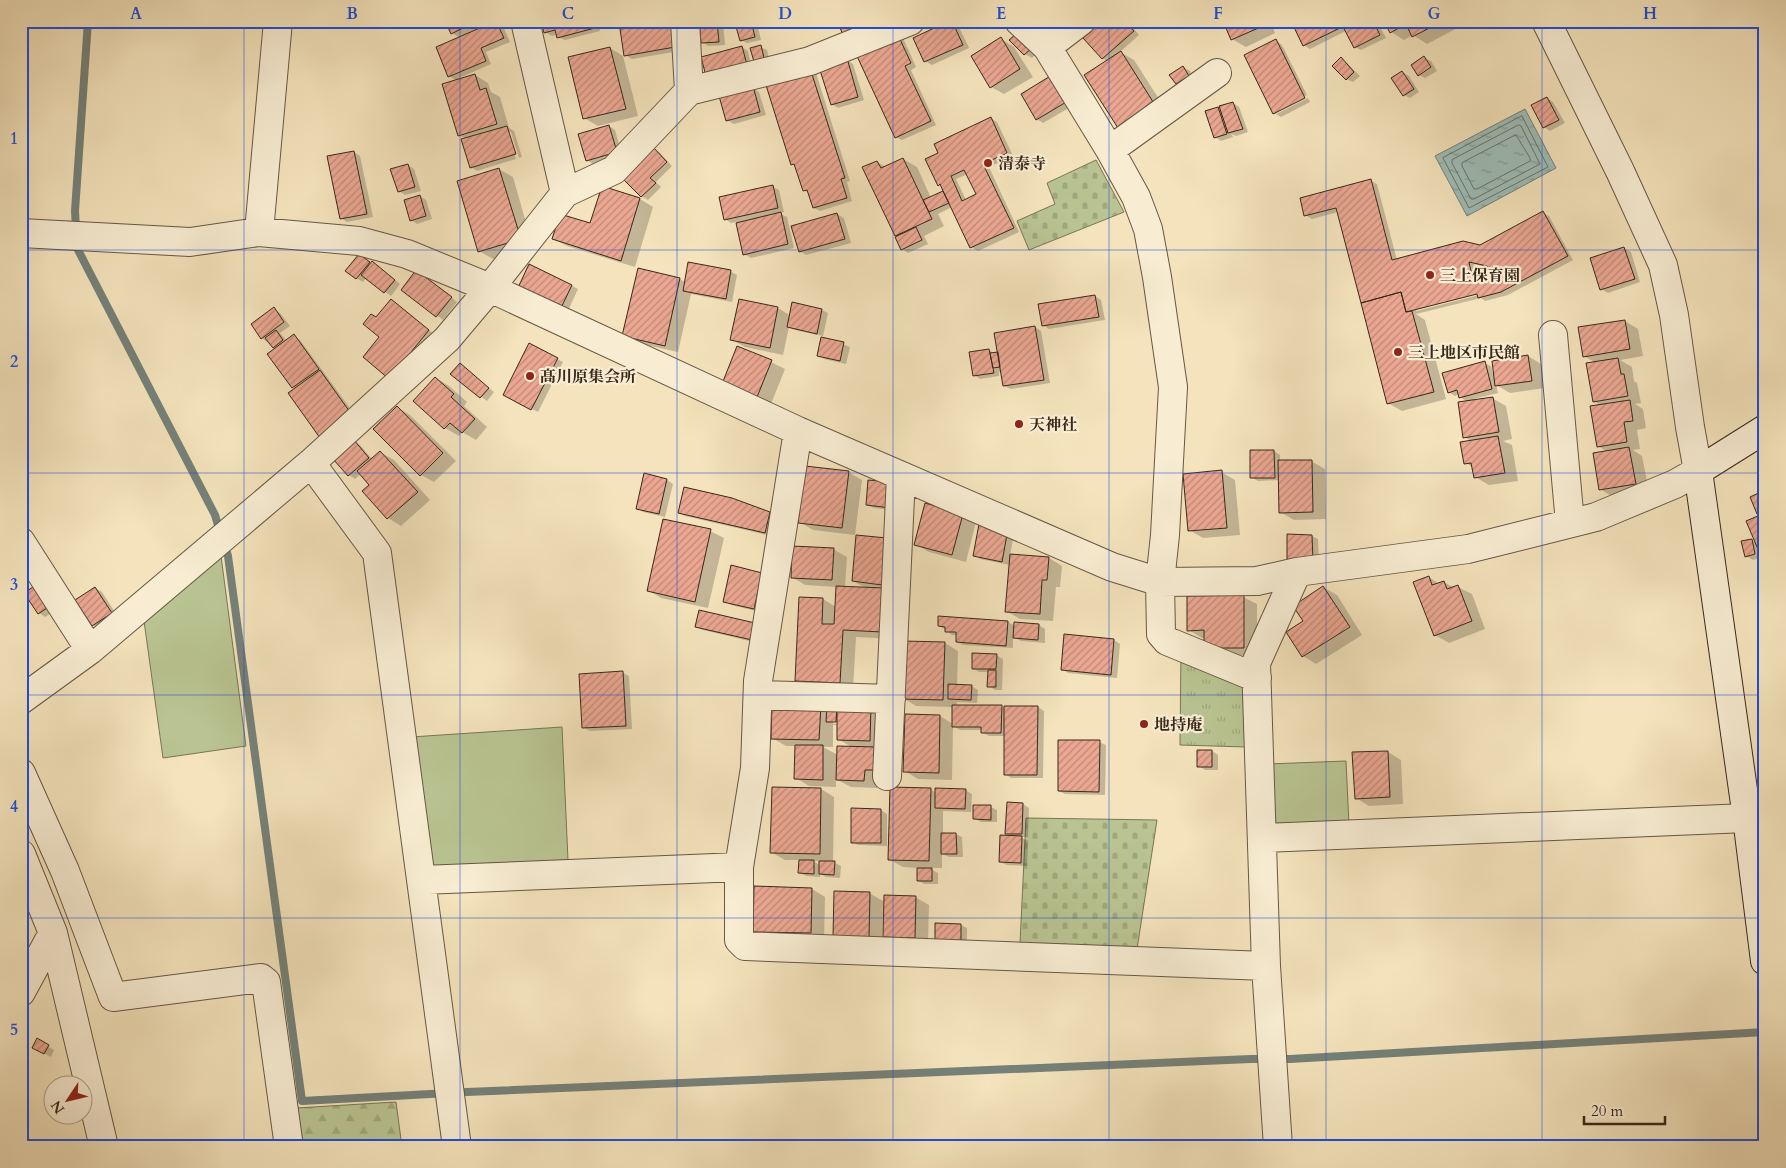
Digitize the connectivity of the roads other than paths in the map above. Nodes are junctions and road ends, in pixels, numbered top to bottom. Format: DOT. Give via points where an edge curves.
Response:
graph roads {
  1 [pos="278,21"];
  2 [pos="525,21"];
  3 [pos="685,21"];
  4 [pos="910,21"];
  5 [pos="1019,21"];
  6 [pos="1082,21"];
  7 [pos="1546,21"];
  8 [pos="1047,47"];
  9 [pos="1217,73"];
  10 [pos="688,91"];
  11 [pos="1110,150"];
  12 [pos="565,194"];
  13 [pos="259,232"];
  14 [pos="21,233"];
  15 [pos="490,288"];
  16 [pos="1553,335"];
  17 [pos="1765,429"];
  18 [pos="798,431"];
  19 [pos="311,463"];
  20 [pos="1698,471"];
  21 [pos="901,476"];
  22 [pos="1570,523"];
  23 [pos="21,542"];
  24 [pos="1297,572"];
  25 [pos="1160,582"];
  26 [pos="90,650"];
  27 [pos="1257,678"];
  28 [pos="758,695"];
  29 [pos="891,699"];
  30 [pos="21,700"];
  31 [pos="21,773"];
  32 [pos="887,776"];
  33 [pos="1747,818"];
  34 [pos="1263,838"];
  35 [pos="21,854"];
  36 [pos="739,867"];
  37 [pos="422,880"];
  38 [pos="53,933"];
  39 [pos="1765,961"];
  40 [pos="1266,966"];
  41 [pos="21,992"];
  42 [pos="104,1147"];
  43 [pos="289,1147"];
  44 [pos="457,1147"];
  45 [pos="1278,1147"];
  1 -- 13 [label="street"];
  2 -- 12 [label="street"];
  3 -- 10 [label="street"];
  4 -- 10 [label="street" via="810,61"];
  5 -- 8 [label="street"];
  6 -- 8 [label="street"];
  7 -- 20 [label="street" via="1663,266"];
  8 -- 11 [label="street"];
  9 -- 11 [label="street"];
  10 -- 12 [label="street" via="614,170"];
  11 -- 25 [label="street" via="1136,197 1148,229 1173,388"];
  12 -- 15 [label="street"];
  13 -- 14 [label="street" via="190,242"];
  13 -- 15 [label="street" via="359,241 407,254"];
  15 -- 18 [label="street"];
  15 -- 19 [label="street" via="447,339"];
  16 -- 22 [label="street"];
  17 -- 20 [label="street"];
  18 -- 21 [label="street"];
  18 -- 28 [label="street"];
  19 -- 26 [label="street"];
  19 -- 37 [label="street" via="377,553"];
  20 -- 22 [label="street" via="1596,517"];
  20 -- 33 [label="street"];
  21 -- 25 [label="street" via="1112,567"];
  21 -- 29 [label="street"];
  22 -- 24 [label="street" via="1468,549"];
  23 -- 26 [label="street"];
  24 -- 25 [label="street" via="1257,581"];
  24 -- 27 [label="street" via="1256,663"];
  25 -- 27 [label="street" via="1161,634 1167,641"];
  26 -- 30 [label="street"];
  27 -- 34 [label="street"];
  28 -- 29 [label="street"];
  28 -- 36 [label="street" via="755,768"];
  29 -- 32 [label="street"];
  31 -- 43 [label="street" via="65,870 113,997 261,978 266,982"];
  33 -- 34 [label="street"];
  33 -- 39 [label="street"];
  34 -- 40 [label="street"];
  35 -- 38 [label="street"];
  36 -- 37 [label="street"];
  36 -- 40 [label="street" via="739,940 746,946"];
  37 -- 44 [label="street"];
  38 -- 41 [label="street"];
  38 -- 42 [label="street"];
  40 -- 45 [label="street"];
}
